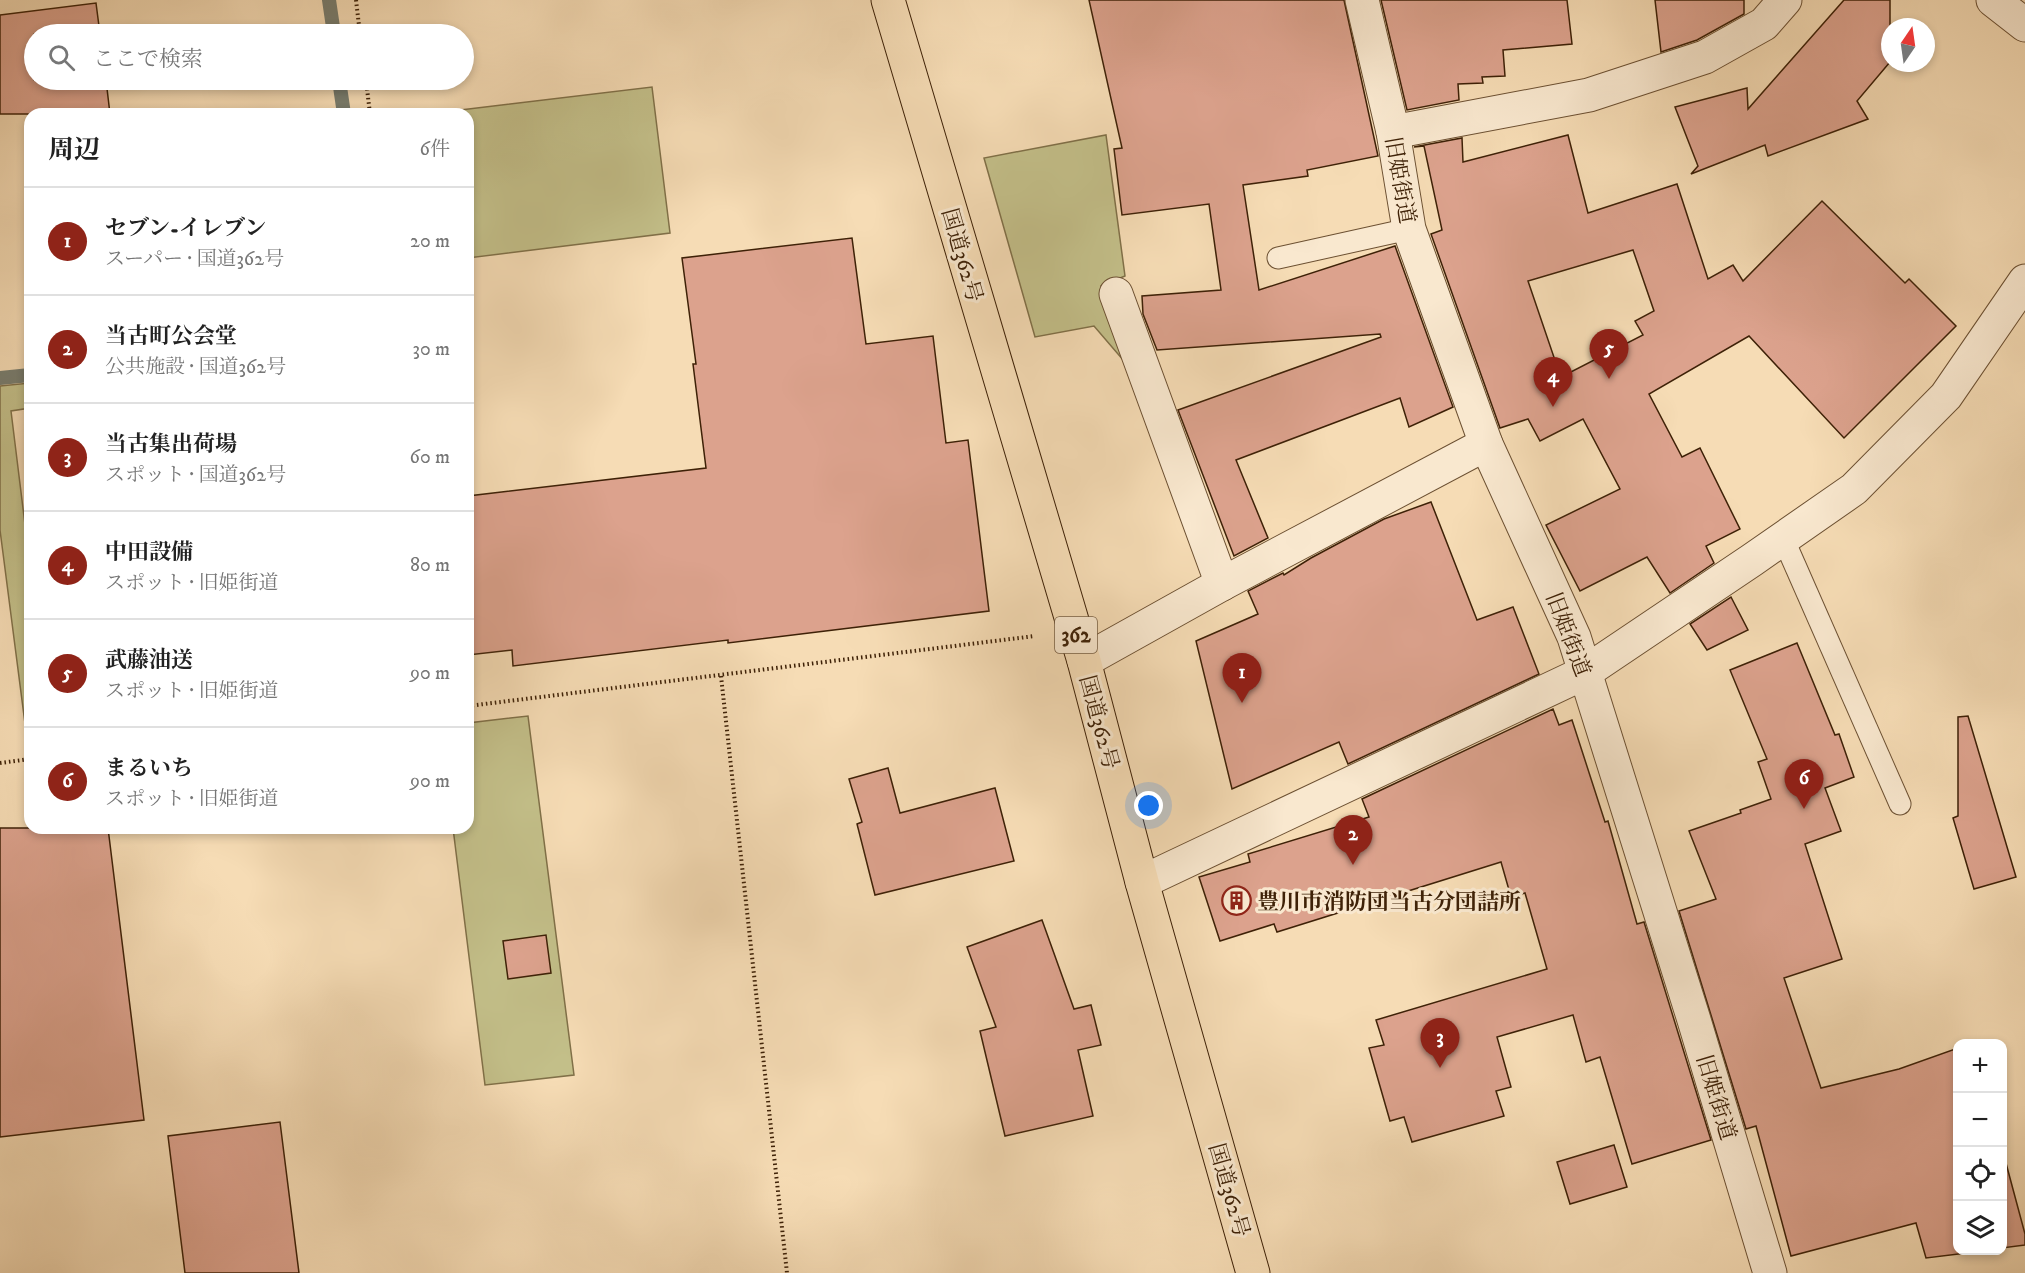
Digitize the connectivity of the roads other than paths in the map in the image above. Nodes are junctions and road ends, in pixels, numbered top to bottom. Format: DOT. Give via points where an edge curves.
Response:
graph roads {
  1 [pos="888,0"];
  2 [pos="1362,0"];
  3 [pos="1785,0"];
  4 [pos="1994,0"];
  5 [pos="2025,25"];
  6 [pos="1393,132"];
  7 [pos="1408,229"];
  8 [pos="1278,258"];
  9 [pos="2025,281"];
  10 [pos="1116,294"];
  11 [pos="1486,444"];
  12 [pos="1783,538"];
  13 [pos="1222,584"];
  14 [pos="1079,646"];
  15 [pos="1584,672"];
  16 [pos="1900,804"];
  17 [pos="1142,882"];
  18 [pos="1253,1273"];
  19 [pos="1770,1273"];
  1 -- 14 [label="highway, 国道362号 / 362"];
  2 -- 6 [label="street, 旧姫街道"];
  3 -- 6 [label="street" via="1764,24 1705,57 1589,95"];
  4 -- 5 [label="street"];
  6 -- 7 [label="street, 旧姫街道"];
  7 -- 8 [label="lane"];
  7 -- 11 [label="street, 旧姫街道"];
  9 -- 12 [label="street" via="1946,396 1854,489"];
  10 -- 13 [label="street"];
  11 -- 13 [label="street"];
  11 -- 15 [label="street, 旧姫街道" via="1574,637"];
  12 -- 15 [label="street"];
  12 -- 16 [label="lane"];
  13 -- 14 [label="street"];
  14 -- 17 [label="highway, 国道362号 / 362"];
  15 -- 17 [label="street"];
  15 -- 19 [label="street, 旧姫街道"];
  17 -- 18 [label="highway, 国道362号 / 362"];
}
